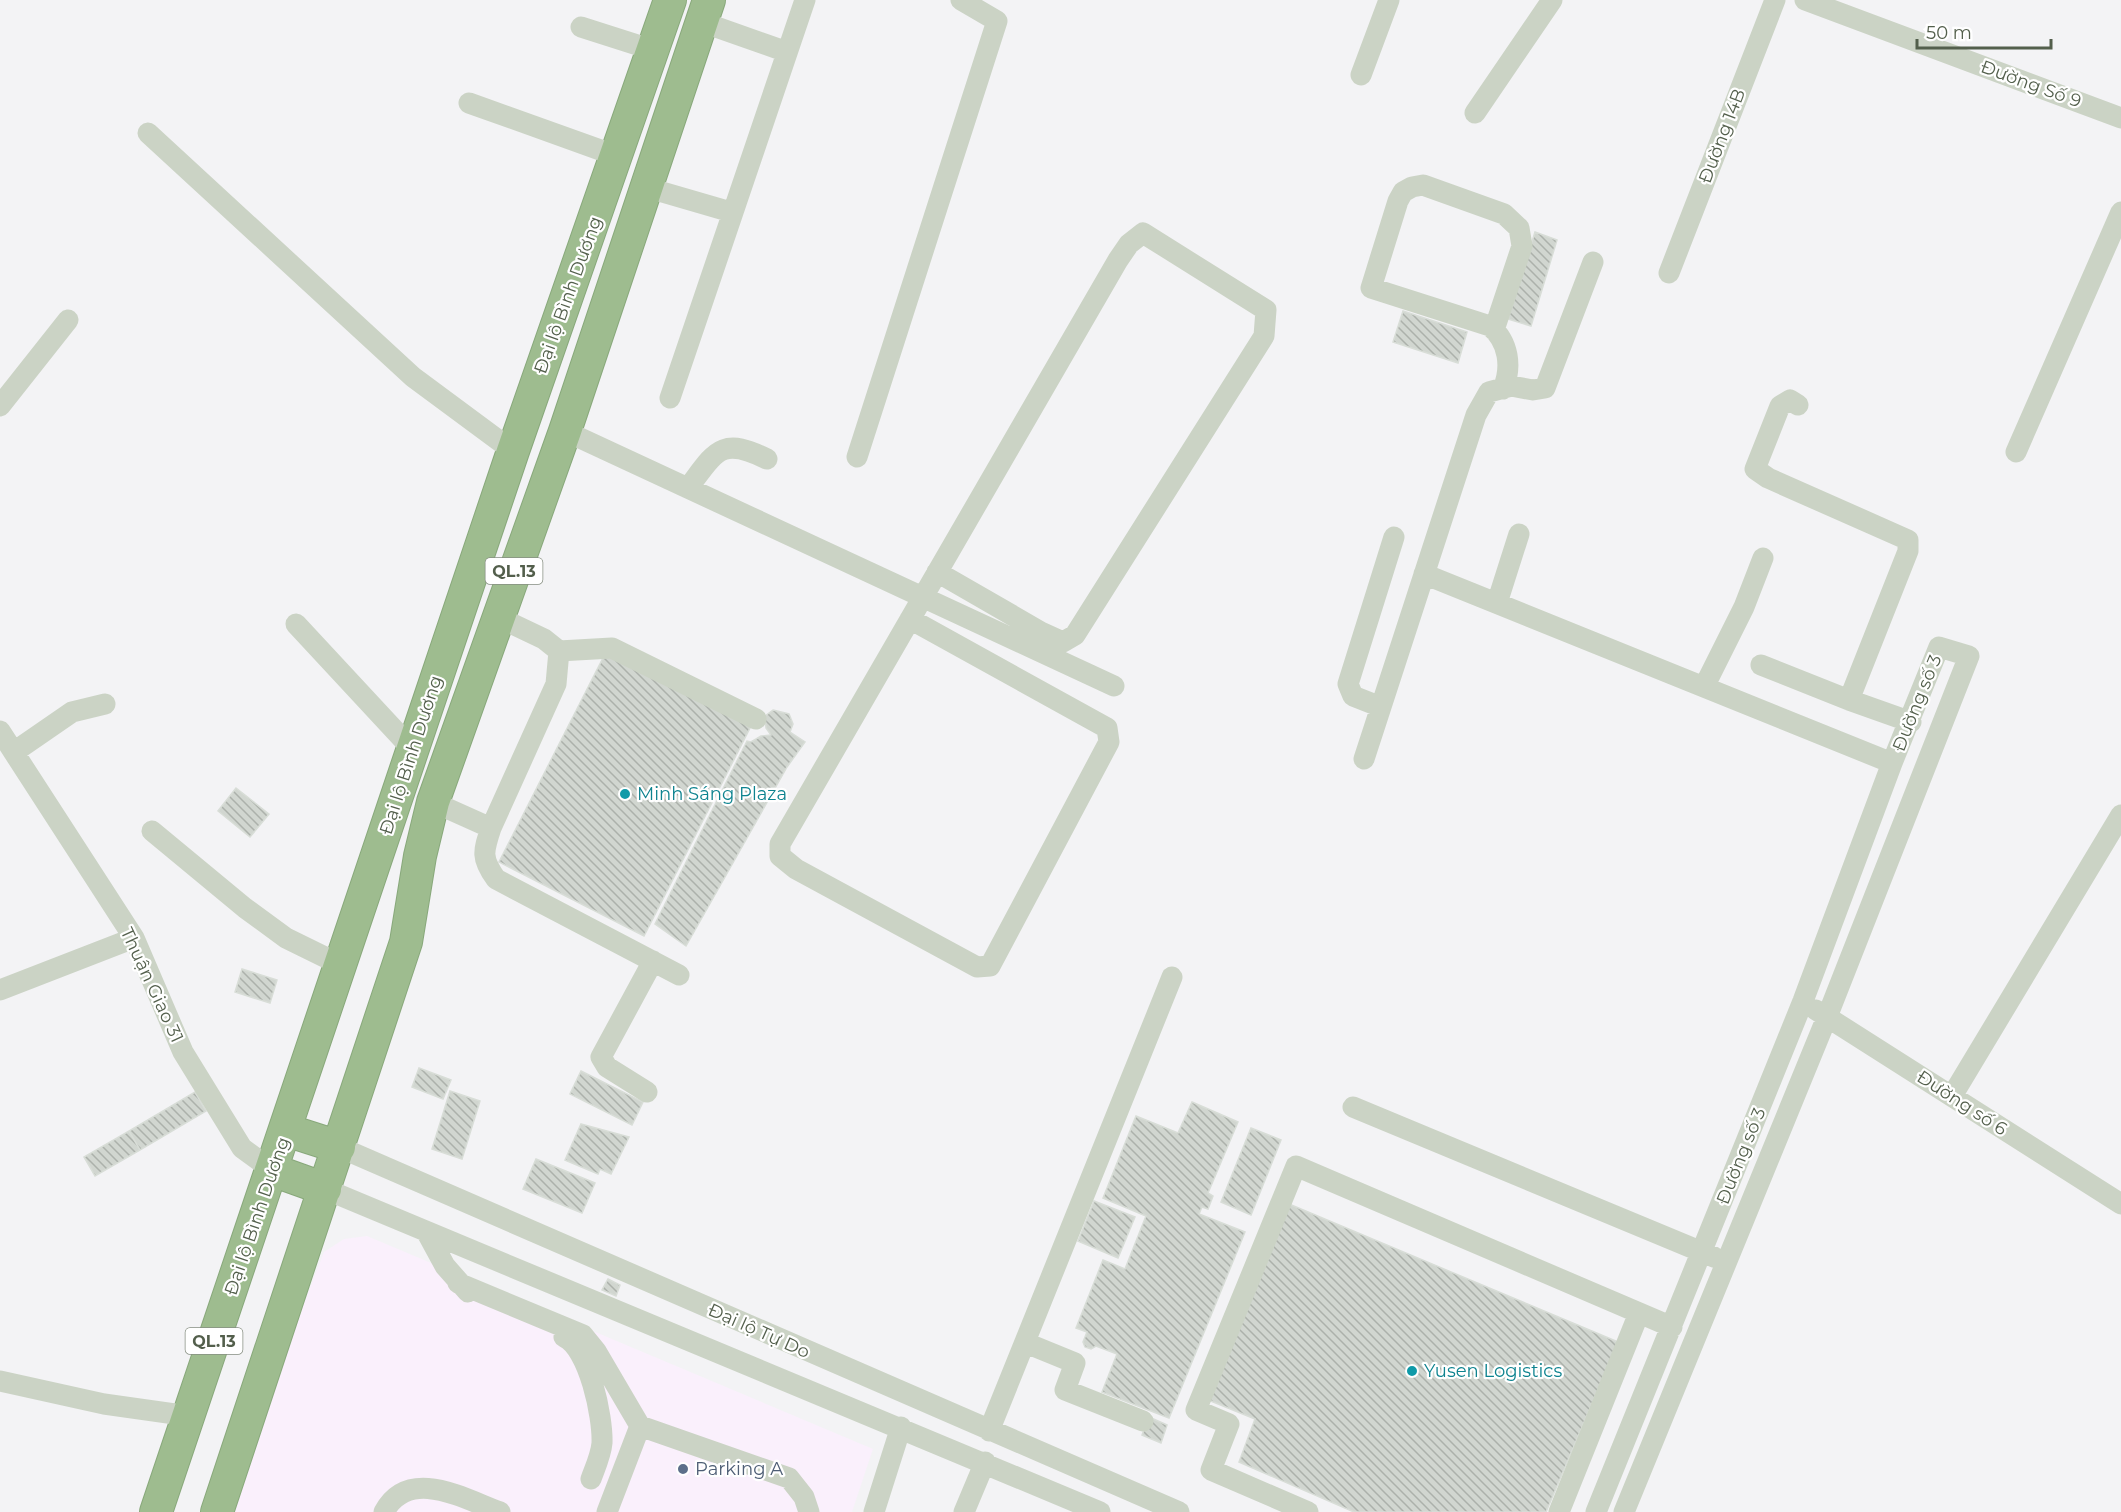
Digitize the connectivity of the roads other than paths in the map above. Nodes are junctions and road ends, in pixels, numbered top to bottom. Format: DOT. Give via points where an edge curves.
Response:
graph roads {
  1 [pos="670,0"];
  2 [pos="805,0"];
  3 [pos="961,0"];
  4 [pos="1389,0"];
  5 [pos="1552,0"];
  6 [pos="1775,0"];
  7 [pos="1805,0"];
  8 [pos="705,11"];
  9 [pos="582,27"];
  10 [pos="653,50"];
  11 [pos="787,52"];
  12 [pos="1361,75"];
  13 [pos="469,103"];
  14 [pos="1475,113"];
  15 [pos="2121,118"];
  16 [pos="148,134"];
  17 [pos="618,156"];
  18 [pos="645,188"];
  19 [pos="731,212"];
  20 [pos="2121,212"];
  21 [pos="1593,262"];
  22 [pos="1669,273"];
  23 [pos="68,320"];
  24 [pos="1494,330"];
  25 [pos="1503,389"];
  26 [pos="670,398"];
  27 [pos="1798,405"];
  28 [pos="0,406"];
  29 [pos="565,431"];
  30 [pos="513,451"];
  31 [pos="2016,452"];
  32 [pos="857,457"];
  33 [pos="767,459"];
  34 [pos="688,488"];
  35 [pos="1519,534"];
  36 [pos="1394,537"];
  37 [pos="1763,558"];
  38 [pos="938,572"];
  39 [pos="1424,574"];
  40 [pos="923,597"];
  41 [pos="1497,603"];
  42 [pos="498,617"];
  43 [pos="910,619"];
  44 [pos="296,624"];
  45 [pos="560,651"];
  46 [pos="1761,666"];
  47 [pos="1114,686"];
  48 [pos="1704,687"];
  49 [pos="1849,700"];
  50 [pos="105,704"];
  51 [pos="1381,707"];
  52 [pos="756,719"];
  53 [pos="1911,722"];
  54 [pos="0,731"];
  55 [pos="413,750"];
  56 [pos="14,752"];
  57 [pos="1364,759"];
  58 [pos="1892,763"];
  59 [pos="434,802"];
  60 [pos="2121,815"];
  61 [pos="491,828"];
  62 [pos="152,831"];
  63 [pos="134,938"];
  64 [pos="653,961"];
  65 [pos="341,965"];
  66 [pos="679,975"];
  67 [pos="1172,977"];
  68 [pos="0,990"];
  69 [pos="1803,1001"];
  70 [pos="1827,1017"];
  71 [pos="647,1092"];
  72 [pos="1952,1096"];
  73 [pos="1353,1107"];
  74 [pos="286,1130"];
  75 [pos="339,1147"];
  76 [pos="272,1170"];
  77 [pos="326,1189"];
  78 [pos="2121,1204"];
  79 [pos="426,1231"];
  80 [pos="1701,1253"];
  81 [pos="1726,1261"];
  82 [pos="458,1283"];
  83 [pos="1640,1313"];
  84 [pos="1672,1327"];
  85 [pos="1026,1343"];
  86 [pos="0,1381"];
  87 [pos="189,1416"];
  88 [pos="1143,1420"];
  89 [pos="640,1426"];
  90 [pos="901,1427"];
  91 [pos="989,1431"];
  92 [pos="985,1462"];
  93 [pos="591,1479"];
  94 [pos="156,1512"];
  95 [pos="216,1512"];
  96 [pos="384,1512"];
  97 [pos="500,1512"];
  98 [pos="607,1512"];
  99 [pos="808,1512"];
  100 [pos="874,1512"];
  101 [pos="964,1512"];
  102 [pos="1100,1512"];
  103 [pos="1179,1512"];
  104 [pos="1308,1512"];
  105 [pos="1559,1512"];
  106 [pos="1596,1512"];
  107 [pos="1624,1512"];
  1 -- 10 [label="highway, Đại lộ Bình Dương / QL.13"];
  2 -- 11 [label="street"];
  3 -- 32 [label="street" via="998,21"];
  4 -- 12 [label="street"];
  5 -- 14 [label="street"];
  6 -- 22 [label="street, Đường 14B"];
  7 -- 15 [label="street, Đường Số 9"];
  8 -- 11 [label="street"];
  8 -- 18 [label="highway, Đại lộ Bình Dương / QL.13"];
  9 -- 10 [label="street"];
  10 -- 17 [label="highway, Đại lộ Bình Dương / QL.13"];
  11 -- 19 [label="street"];
  13 -- 17 [label="street"];
  16 -- 30 [label="street" via="413,377"];
  17 -- 30 [label="highway, Đại lộ Bình Dương / QL.13"];
  18 -- 19 [label="street"];
  18 -- 29 [label="highway, Đại lộ Bình Dương / QL.13"];
  19 -- 26 [label="street"];
  20 -- 31 [label="street"];
  21 -- 25 [label="street" via="1545,387"];
  23 -- 28 [label="street"];
  24 -- 24 [label="street" via="1371,288 1398,201 1407,189 1433,189 1504,214 1520,228 1522,246"];
  24 -- 25 [label="street" via="1507,354 1508,372"];
  25 -- 39 [label="street" via="1489,392 1476,415"];
  27 -- 49 [label="street" via="1790,400 1780,406 1755,469 1910,544"];
  29 -- 34 [label="street"];
  29 -- 42 [label="highway, Đại lộ Bình Dương / QL.13"];
  30 -- 55 [label="highway, Đại lộ Bình Dương / QL.13"];
  33 -- 34 [label="street" via="744,447 729,447 714,455"];
  34 -- 40 [label="street"];
  35 -- 41 [label="street"];
  36 -- 51 [label="street" via="1348,684 1353,696"];
  37 -- 48 [label="street" via="1744,607"];
  38 -- 38 [label="street" via="1041,632 1063,642 1075,635 1263,336 1266,310 1143,233 1129,244"];
  38 -- 40 [label="street"];
  39 -- 41 [label="street"];
  39 -- 51 [label="street"];
  40 -- 43 [label="street"];
  40 -- 47 [label="street"];
  41 -- 48 [label="street"];
  42 -- 45 [label="street"];
  42 -- 59 [label="highway, Đại lộ Bình Dương / QL.13"];
  43 -- 43 [label="street" via="780,844 780,856 796,869 977,967 990,966 1109,742 1107,728"];
  44 -- 55 [label="street"];
  45 -- 52 [label="street" via="612,648"];
  45 -- 61 [label="street" via="556,684"];
  46 -- 49 [label="street"];
  48 -- 58 [label="street"];
  49 -- 53 [label="street"];
  50 -- 56 [label="street" via="72,712"];
  51 -- 57 [label="street"];
  53 -- 58 [label="street, Đường số 3"];
  53 -- 70 [label="street, Đường số 3" via="1940,647 1969,656"];
  54 -- 56 [label="street, Thuận Giao 31"];
  55 -- 65 [label="highway, Đại lộ Bình Dương / QL.13"];
  56 -- 63 [label="street, Thuận Giao 31"];
  58 -- 69 [label="street, Đường số 3"];
  59 -- 61 [label="street"];
  59 -- 75 [label="highway, Đại lộ Bình Dương / QL.13" via="420,856 406,942"];
  60 -- 72 [label="street"];
  61 -- 64 [label="street" via="484,863 496,879"];
  62 -- 65 [label="street" via="286,938"];
  63 -- 68 [label="street"];
  63 -- 76 [label="street, Thuận Giao 31" via="183,1052 242,1148"];
  64 -- 66 [label="street"];
  64 -- 71 [label="street" via="601,1057 607,1067"];
  65 -- 74 [label="highway, Đại lộ Bình Dương / QL.13"];
  67 -- 85 [label="street"];
  69 -- 70 [label="street, Đường số 6"];
  69 -- 80 [label="street, Đường số 3"];
  70 -- 72 [label="street, Đường số 6"];
  70 -- 81 [label="street, Đường số 3"];
  72 -- 78 [label="street, Đường số 6"];
  73 -- 80 [label="street"];
  74 -- 75 [label="highway"];
  74 -- 76 [label="highway, Đại lộ Bình Dương / QL.13"];
  75 -- 77 [label="highway, Đại lộ Bình Dương / QL.13"];
  75 -- 91 [label="street, Đại lộ Tự Do"];
  76 -- 77 [label="highway"];
  76 -- 87 [label="highway, Đại lộ Bình Dương / QL.13"];
  77 -- 79 [label="street, Đại lộ Tự Do"];
  77 -- 95 [label="highway, Đại lộ Bình Dương / QL.13"];
  79 -- 82 [label="street"];
  79 -- 90 [label="street, Đại lộ Tự Do"];
  80 -- 81 [label="street"];
  80 -- 84 [label="street, Đường số 3"];
  81 -- 107 [label="street, Đường số 3"];
  82 -- 89 [label="street" via="583,1335"];
  82 -- 93 [label="street" via="471,1296 573,1341 592,1386 601,1433 602,1445"];
  83 -- 84 [label="street"];
  83 -- 104 [label="street" via="1296,1167 1196,1410 1229,1424 1210,1470"];
  83 -- 105 [label="street"];
  84 -- 106 [label="street, Đường số 3"];
  85 -- 88 [label="street" via="1075,1363 1065,1390"];
  85 -- 91 [label="street"];
  86 -- 87 [label="street" via="104,1404"];
  87 -- 94 [label="highway, Đại lộ Bình Dương / QL.13"];
  89 -- 98 [label="street"];
  89 -- 99 [label="street" via="789,1478 804,1497"];
  90 -- 92 [label="street, Đại lộ Tự Do"];
  90 -- 100 [label="street"];
  91 -- 103 [label="street, Đại lộ Tự Do"];
  92 -- 101 [label="street"];
  92 -- 102 [label="street, Đại lộ Tự Do"];
  96 -- 97 [label="street" via="400,1493 420,1487"];
}
